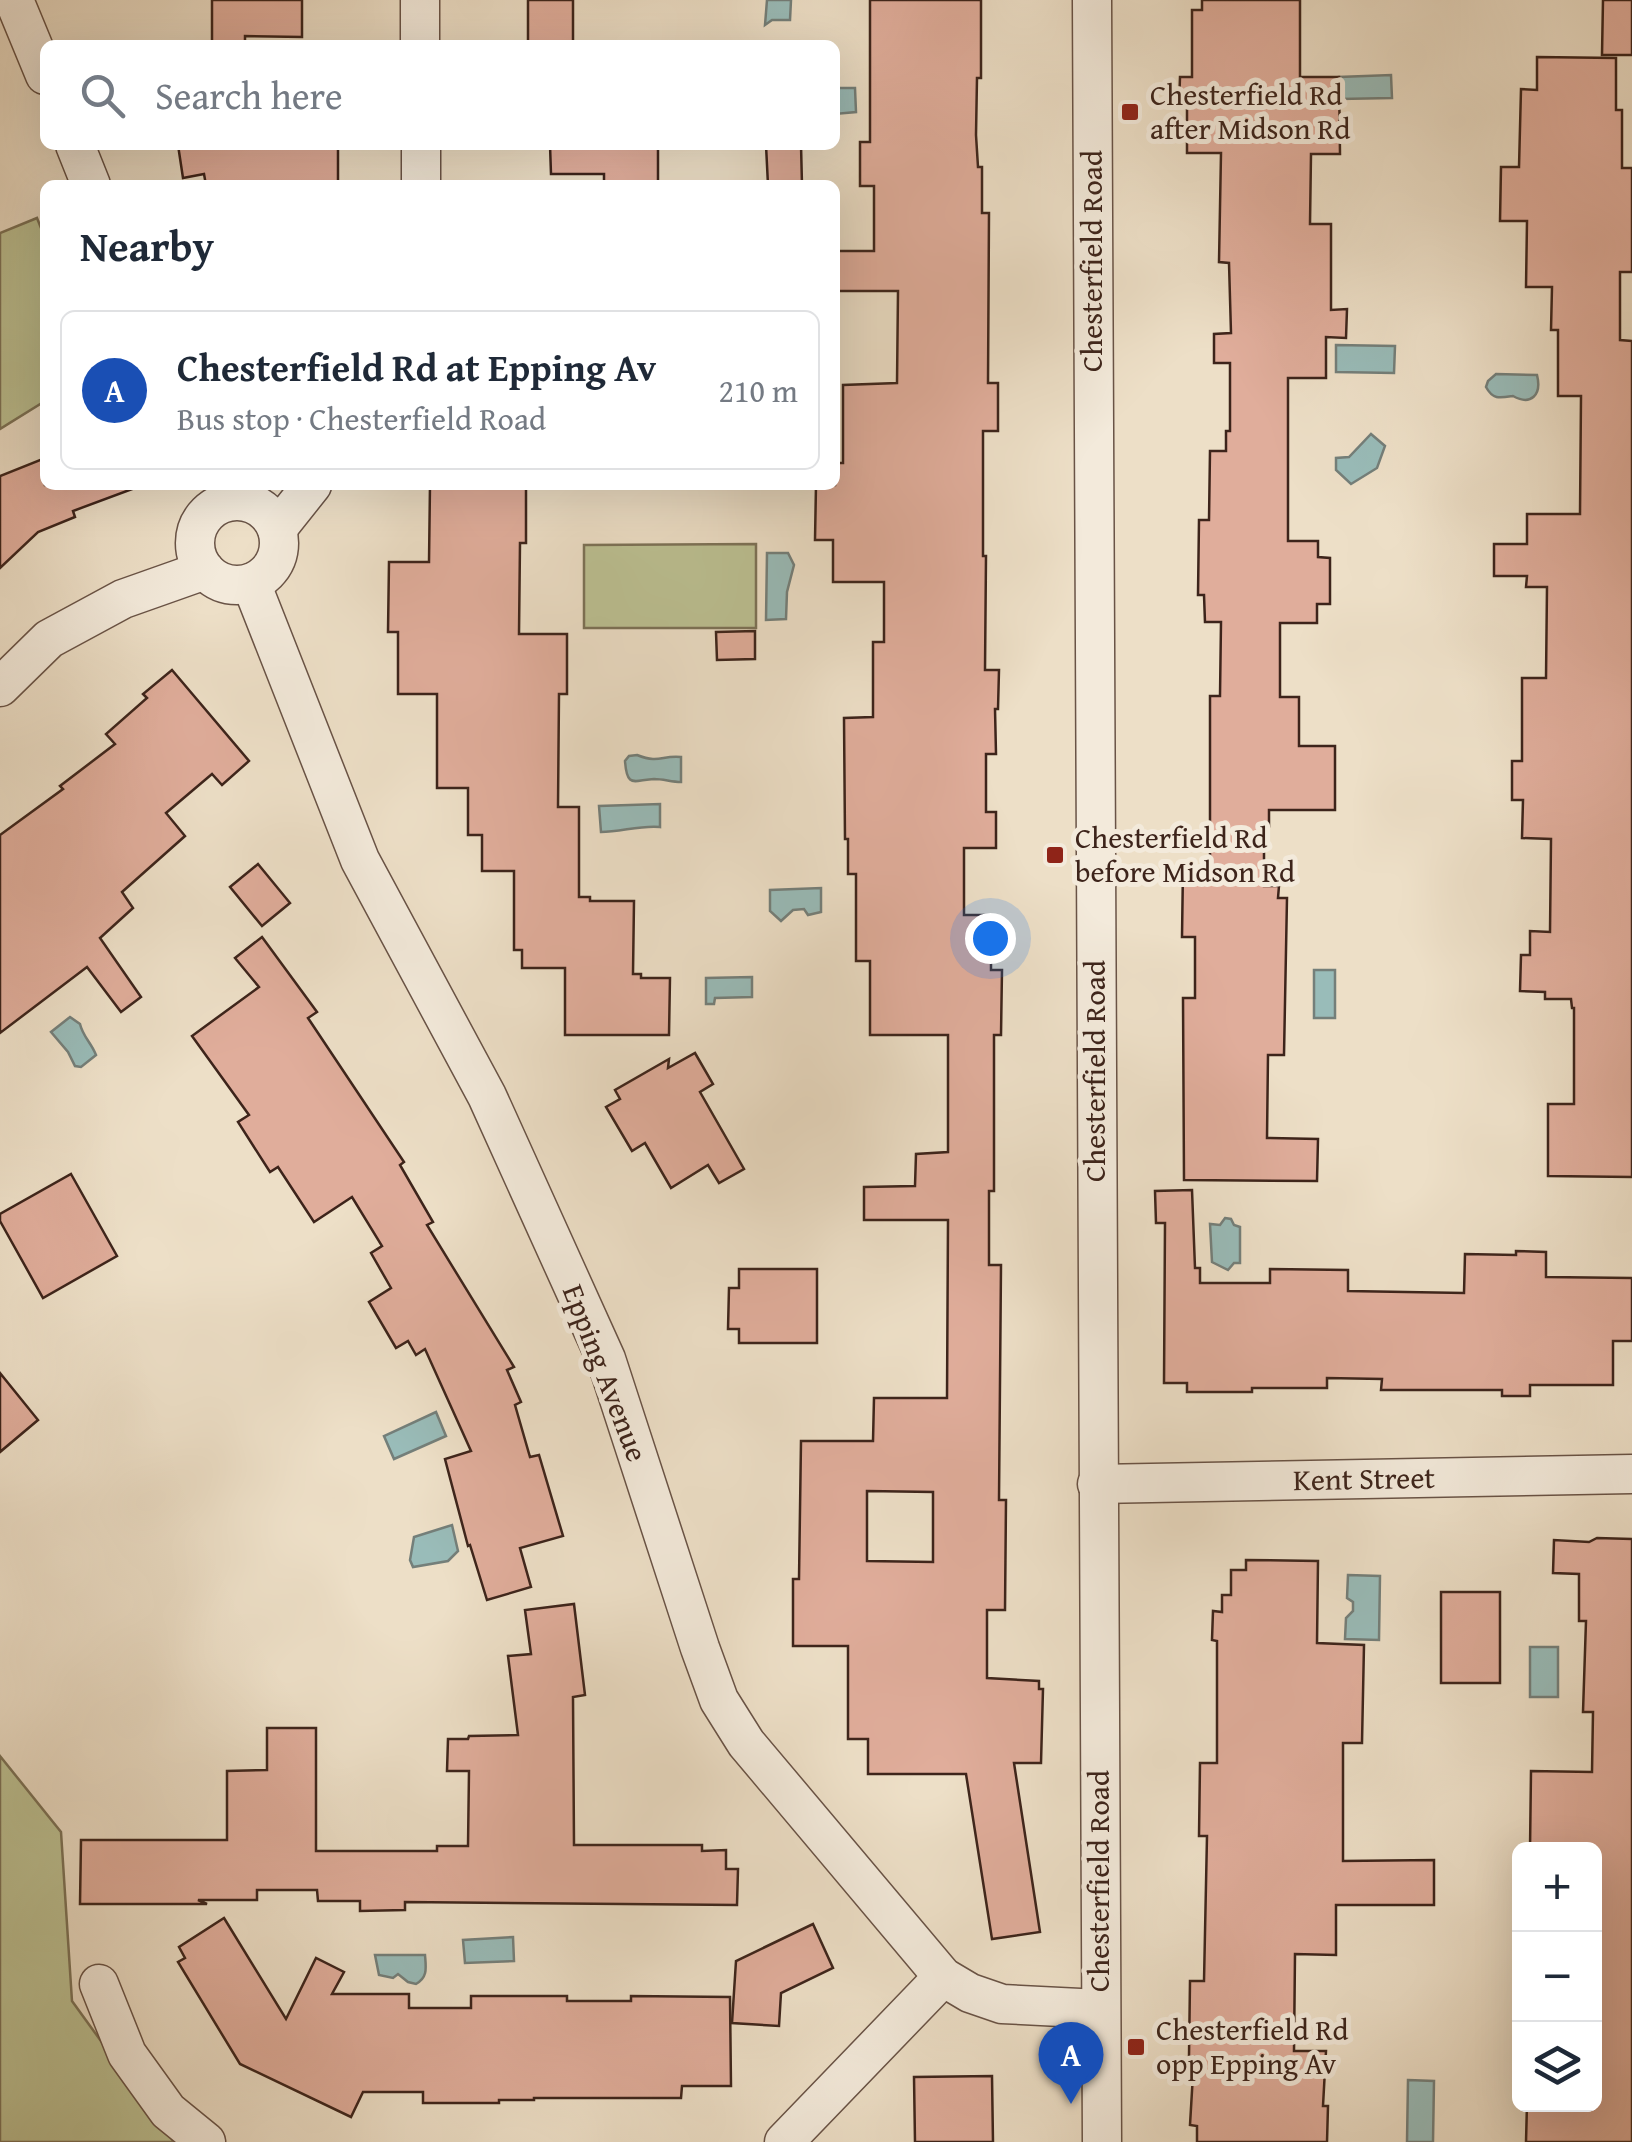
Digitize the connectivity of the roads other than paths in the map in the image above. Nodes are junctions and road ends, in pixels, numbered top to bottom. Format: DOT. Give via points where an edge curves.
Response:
graph roads {
  1 [pos="14,0"];
  2 [pos="420,0"];
  3 [pos="1092,0"];
  4 [pos="420,40"];
  5 [pos="40,62"];
  6 [pos="76,150"];
  7 [pos="420,150"];
  8 [pos="89,180"];
  9 [pos="421,180"];
  10 [pos="308,490"];
  11 [pos="214,496"];
  12 [pos="277,528"];
  13 [pos="205,570"];
  14 [pos="252,583"];
  15 [pos="0,687"];
  16 [pos="1632,1474"];
  17 [pos="1097,1484"];
  18 [pos="944,1977"];
  19 [pos="99,1984"];
  20 [pos="1100,2009"];
  21 [pos="206,2142"];
  22 [pos="784,2142"];
  23 [pos="1102,2142"];
  1 -- 5 [label="street"];
  2 -- 4 [label="street"];
  3 -- 17 [label="street, Chesterfield Road"];
  6 -- 8 [label="street"];
  7 -- 9 [label="street"];
  10 -- 12 [label="street"];
  11 -- 12 [label="street" via="258,507"];
  11 -- 13 [label="street" via="196,536"];
  12 -- 14 [label="street" via="278,555"];
  13 -- 14 [label="street" via="226,584"];
  13 -- 15 [label="street" via="123,598 50,638"];
  14 -- 18 [label="street, Epping Avenue" via="360,860 488,1096 606,1358 719,1700 746,1743"];
  16 -- 17 [label="street, Kent Street"];
  17 -- 20 [label="street, Chesterfield Road"];
  18 -- 20 [label="street, Epping Avenue" via="1002,2004"];
  18 -- 22 [label="street"];
  19 -- 21 [label="street" via="128,2054 168,2111"];
  20 -- 23 [label="street, Chesterfield Road"];
}
